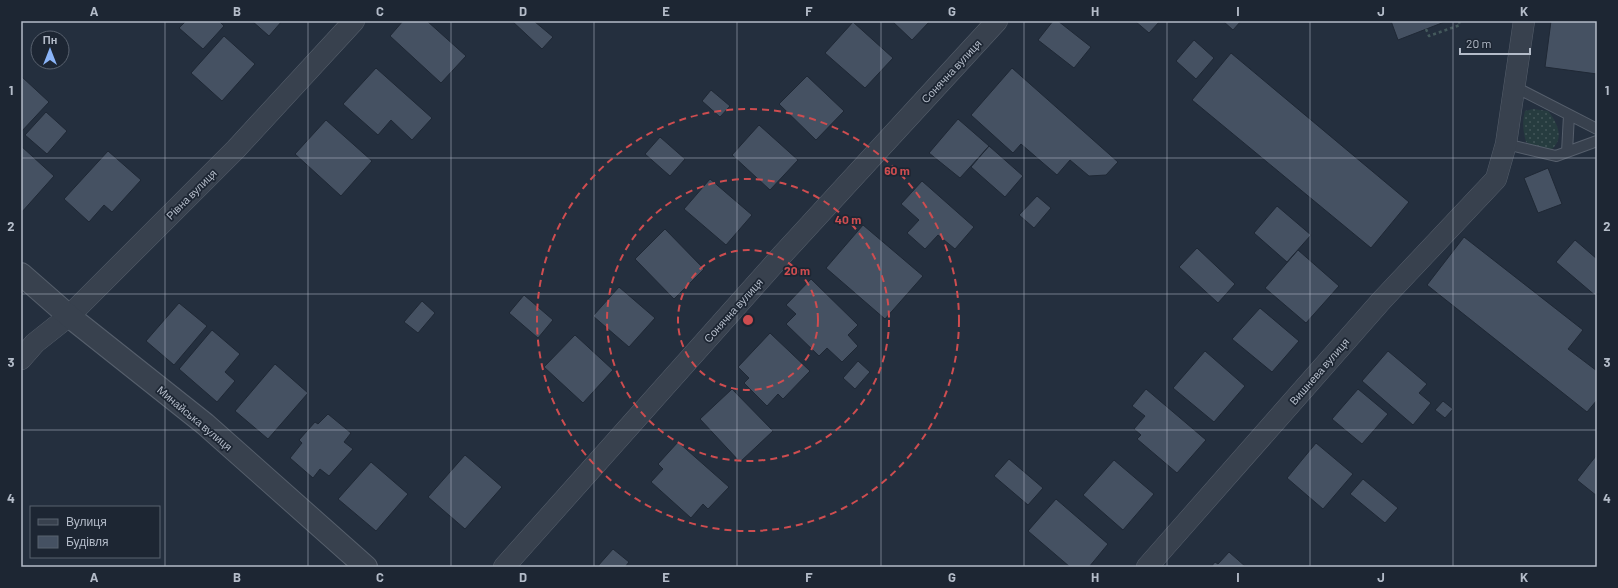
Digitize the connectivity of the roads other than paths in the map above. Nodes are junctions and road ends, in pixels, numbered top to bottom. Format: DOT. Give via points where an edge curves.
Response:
graph roads {
  1 [pos="354,21"];
  2 [pos="997,21"];
  3 [pos="1524,21"];
  4 [pos="1515,87"];
  5 [pos="1569,115"];
  6 [pos="1597,129"];
  7 [pos="1597,141"];
  8 [pos="1506,144"];
  9 [pos="1567,152"];
  10 [pos="21,274"];
  11 [pos="69,316"];
  12 [pos="21,359"];
  13 [pos="366,567"];
  14 [pos="504,567"];
  15 [pos="1146,567"];
  1 -- 11 [label="street, Рівна вулиця" via="236,149"];
  2 -- 14 [label="street, Сонячна вулиця" via="782,254"];
  3 -- 4 [label="street"];
  4 -- 5 [label="lane"];
  4 -- 8 [label="street"];
  5 -- 6 [label="lane"];
  5 -- 9 [label="lane"];
  7 -- 9 [label="lane"];
  8 -- 9 [label="lane" via="1556,156"];
  8 -- 15 [label="street, Вишнева вулиця" via="1496,180 1382,300"];
  10 -- 11 [label="street, Минайська вулиця"];
  11 -- 12 [label="street, Рівна вулиця" via="35,343"];
  11 -- 13 [label="street, Минайська вулиця" via="205,424"];
}
